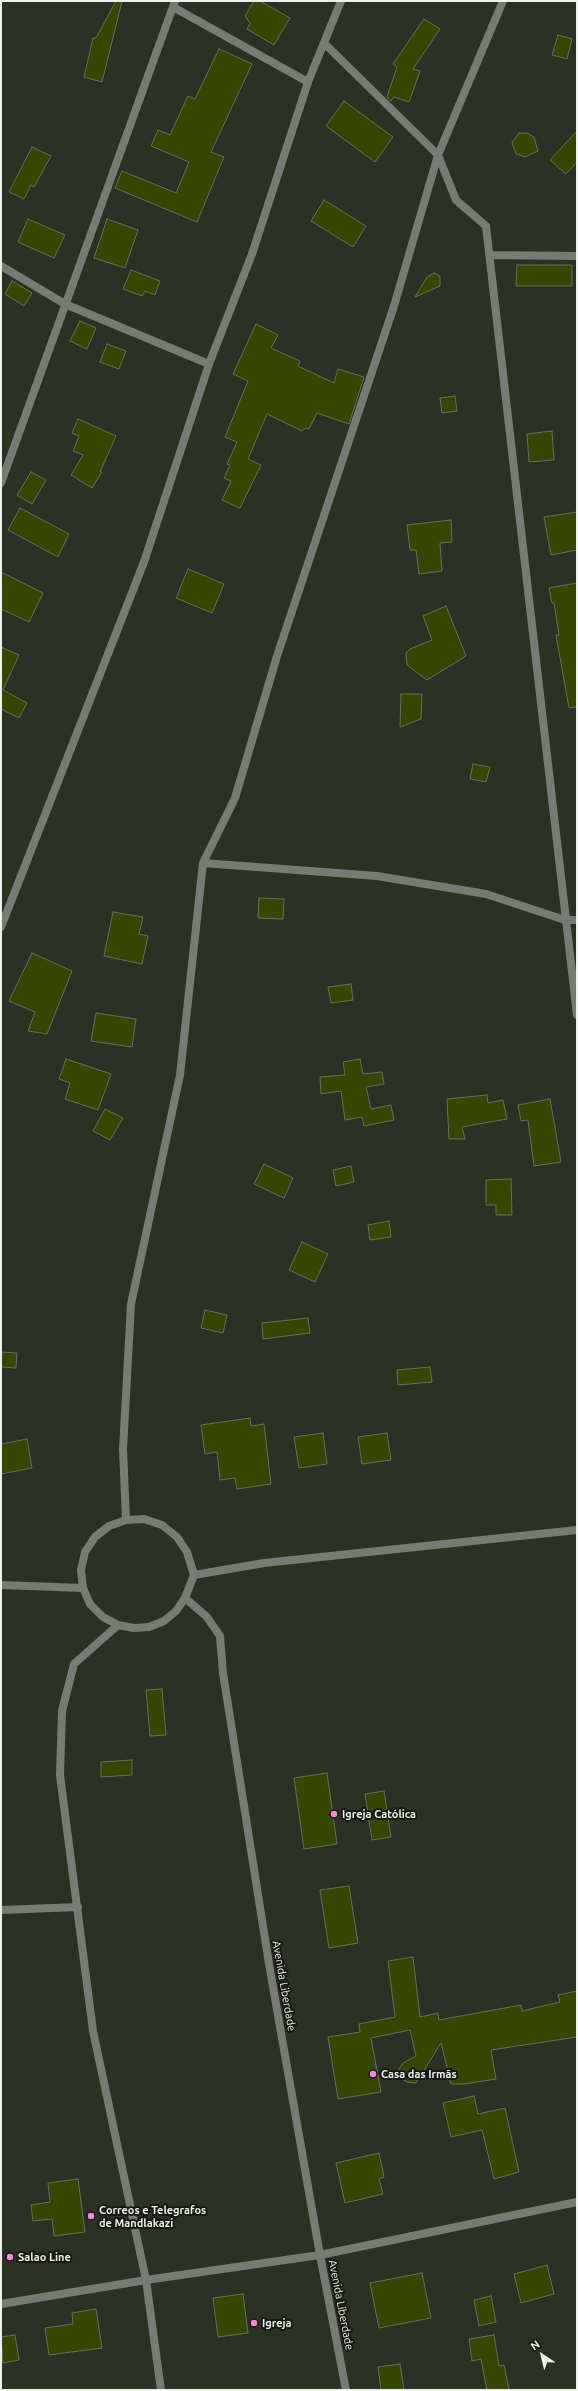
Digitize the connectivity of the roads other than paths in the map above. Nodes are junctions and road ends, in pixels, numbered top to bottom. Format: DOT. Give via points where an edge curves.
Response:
graph roads {
  1 [pos="341,1"];
  2 [pos="503,1"];
  3 [pos="174,4"];
  4 [pos="325,44"];
  5 [pos="308,82"];
  6 [pos="438,155"];
  7 [pos="489,255"];
  8 [pos="577,256"];
  9 [pos="1,266"];
  10 [pos="65,304"];
  11 [pos="209,364"];
  12 [pos="1,483"];
  13 [pos="203,863"];
  14 [pos="565,920"];
  15 [pos="577,920"];
  16 [pos="1,927"];
  17 [pos="577,1015"];
  18 [pos="126,1520"];
  19 [pos="577,1530"];
  20 [pos="194,1575"];
  21 [pos="1,1585"];
  22 [pos="83,1588"];
  23 [pos="185,1598"];
  24 [pos="118,1625"];
  25 [pos="78,1907"];
  26 [pos="1,1910"];
  27 [pos="577,2202"];
  28 [pos="320,2255"];
  29 [pos="146,2280"];
  30 [pos="1,2304"];
  31 [pos="161,2390"];
  32 [pos="346,2390"];
  1 -- 4 [label="street"];
  2 -- 6 [label="street"];
  3 -- 5 [label="street"];
  3 -- 10 [label="street"];
  4 -- 5 [label="street"];
  4 -- 6 [label="street"];
  5 -- 11 [label="street" via="252,254"];
  6 -- 7 [label="street" via="456,200 486,226"];
  6 -- 13 [label="street" via="394,306 277,656 235,798"];
  7 -- 8 [label="street"];
  7 -- 14 [label="street"];
  9 -- 10 [label="street"];
  10 -- 11 [label="street"];
  10 -- 12 [label="street"];
  11 -- 16 [label="street" via="144,562"];
  13 -- 14 [label="street" via="377,876 486,894"];
  13 -- 18 [label="street" via="180,1075 132,1304 122,1449"];
  14 -- 15 [label="street"];
  14 -- 17 [label="street"];
  18 -- 20 [label="street" via="144,1519 162,1525 177,1536 187,1552"];
  18 -- 22 [label="street" via="109,1526 95,1537 81,1570"];
  19 -- 20 [label="street" via="264,1563"];
  20 -- 23 [label="street"];
  21 -- 22 [label="street"];
  22 -- 24 [label="street" via="90,1604 103,1617"];
  23 -- 24 [label="street" via="176,1611 164,1621 149,1627"];
  23 -- 28 [label="street, Avenida Liberdade" via="207,1617 220,1636 223,1673 268,1964"];
  24 -- 25 [label="street" via="74,1664 62,1711 60,1775"];
  25 -- 26 [label="street"];
  25 -- 29 [label="street" via="93,2030"];
  27 -- 28 [label="street"];
  28 -- 29 [label="street"];
  28 -- 32 [label="street, Avenida Liberdade"];
  29 -- 30 [label="street"];
  29 -- 31 [label="street"];
}
